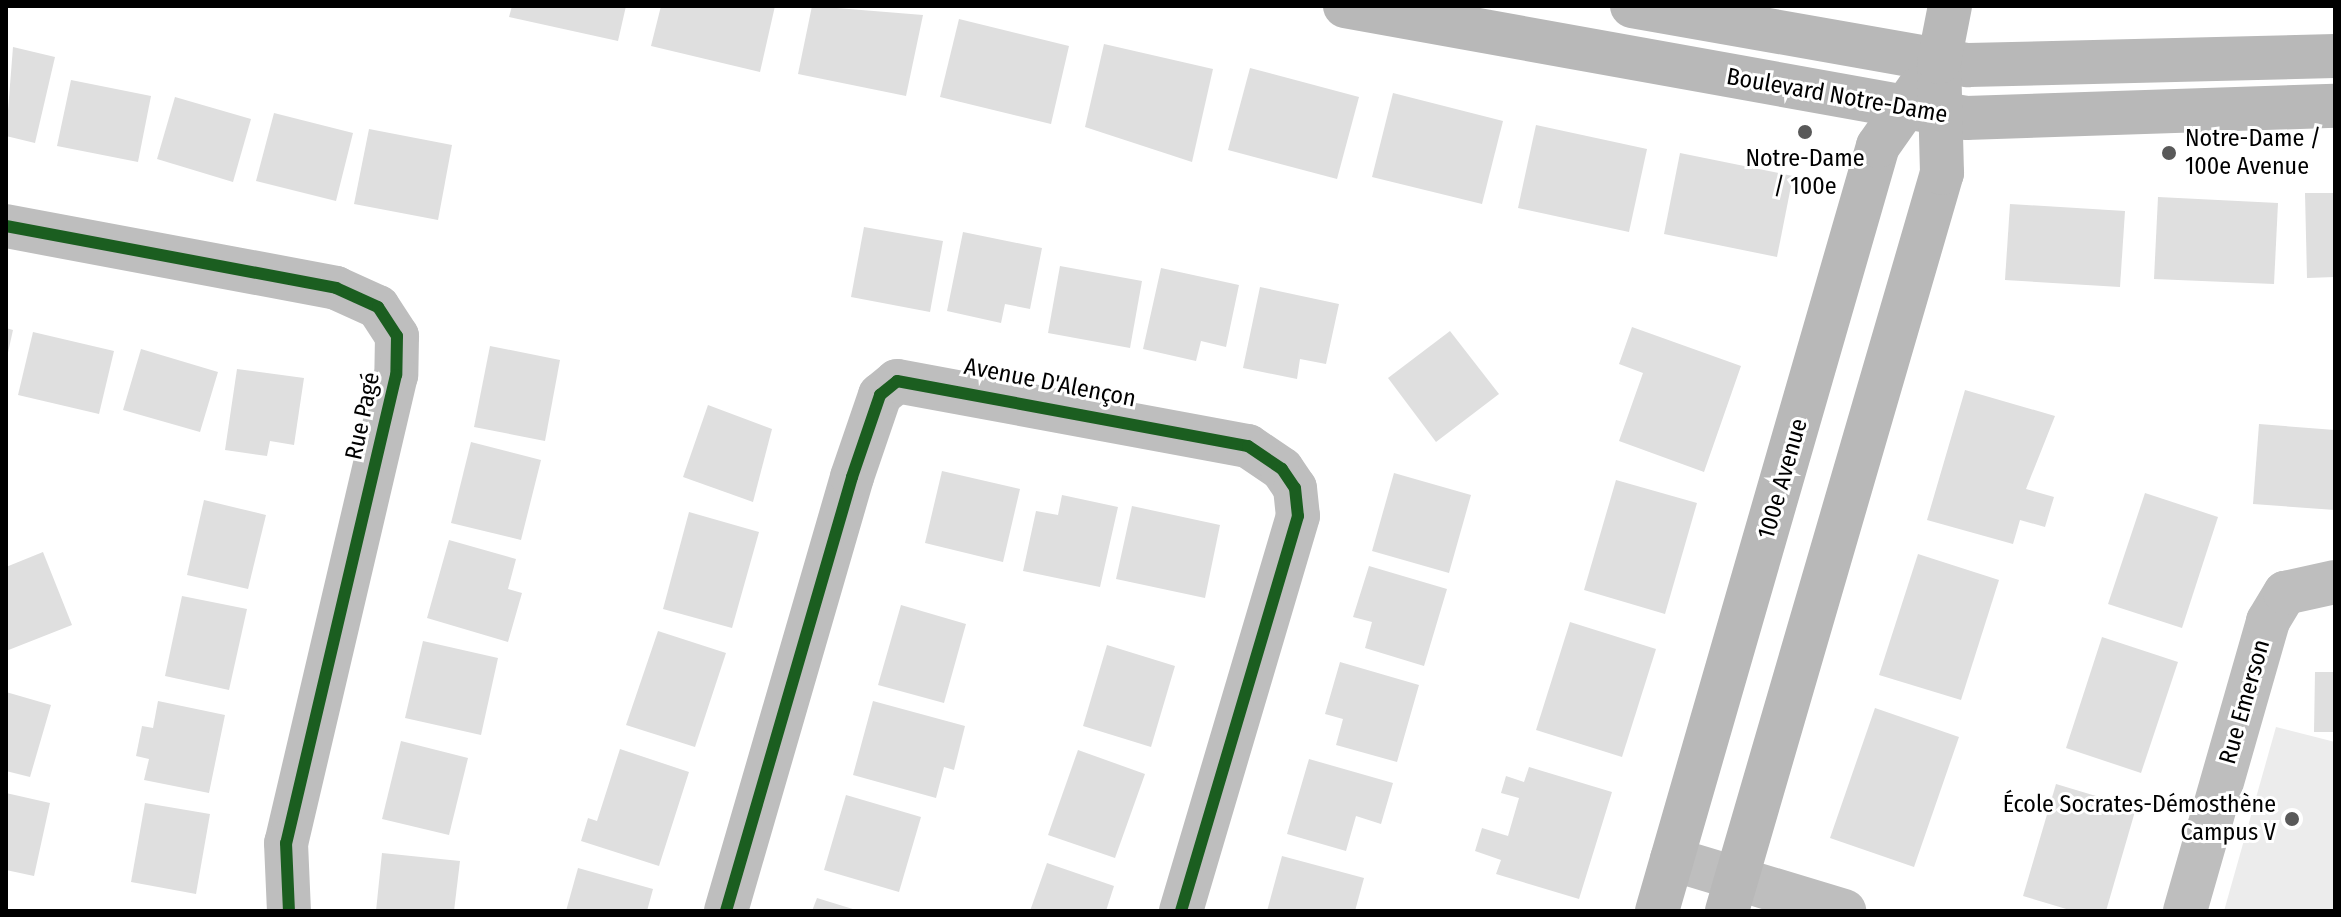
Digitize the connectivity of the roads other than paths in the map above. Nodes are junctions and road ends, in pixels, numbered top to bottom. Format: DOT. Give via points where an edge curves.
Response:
graph roads {
  1 [pos="1345,6"];
  2 [pos="1632,6"];
  3 [pos="1950,6"];
  4 [pos="2335,56"];
  5 [pos="1939,62"];
  6 [pos="2335,106"];
  7 [pos="1924,112"];
  8 [pos="6,226"];
  9 [pos="2335,582"];
  10 [pos="1672,859"];
  11 [pos="1732,895"];
  12 [pos="289,911"];
  13 [pos="726,911"];
  14 [pos="1181,911"];
  15 [pos="1657,911"];
  16 [pos="1844,911"];
  17 [pos="2185,911"];
  1 -- 7 [label="street, Boulevard Notre-Dame"];
  2 -- 5 [label="street, Boulevard Notre-Dame"];
  3 -- 5 [label="street"];
  4 -- 5 [label="street, Boulevard Notre-Dame" via="2010,66"];
  5 -- 7 [label="street"];
  6 -- 7 [label="street, Boulevard Notre-Dame"];
  7 -- 10 [label="street, 100e Avenue" via="1878,146"];
  7 -- 11 [label="street" via="1942,173"];
  8 -- 12 [label="street, Rue Pagé" via="336,288 378,307 397,336 396,375 286,843"];
  9 -- 17 [label="street, Rue Emerson" via="2285,593 2268,621"];
  10 -- 11 [label="street"];
  10 -- 15 [label="street, 100e Avenue"];
  11 -- 16 [label="street"];
  13 -- 14 [label="street, Avenue D'Alençon" via="852,477 880,395 897,381 1248,446 1282,469 1295,488 1298,516"];
}
